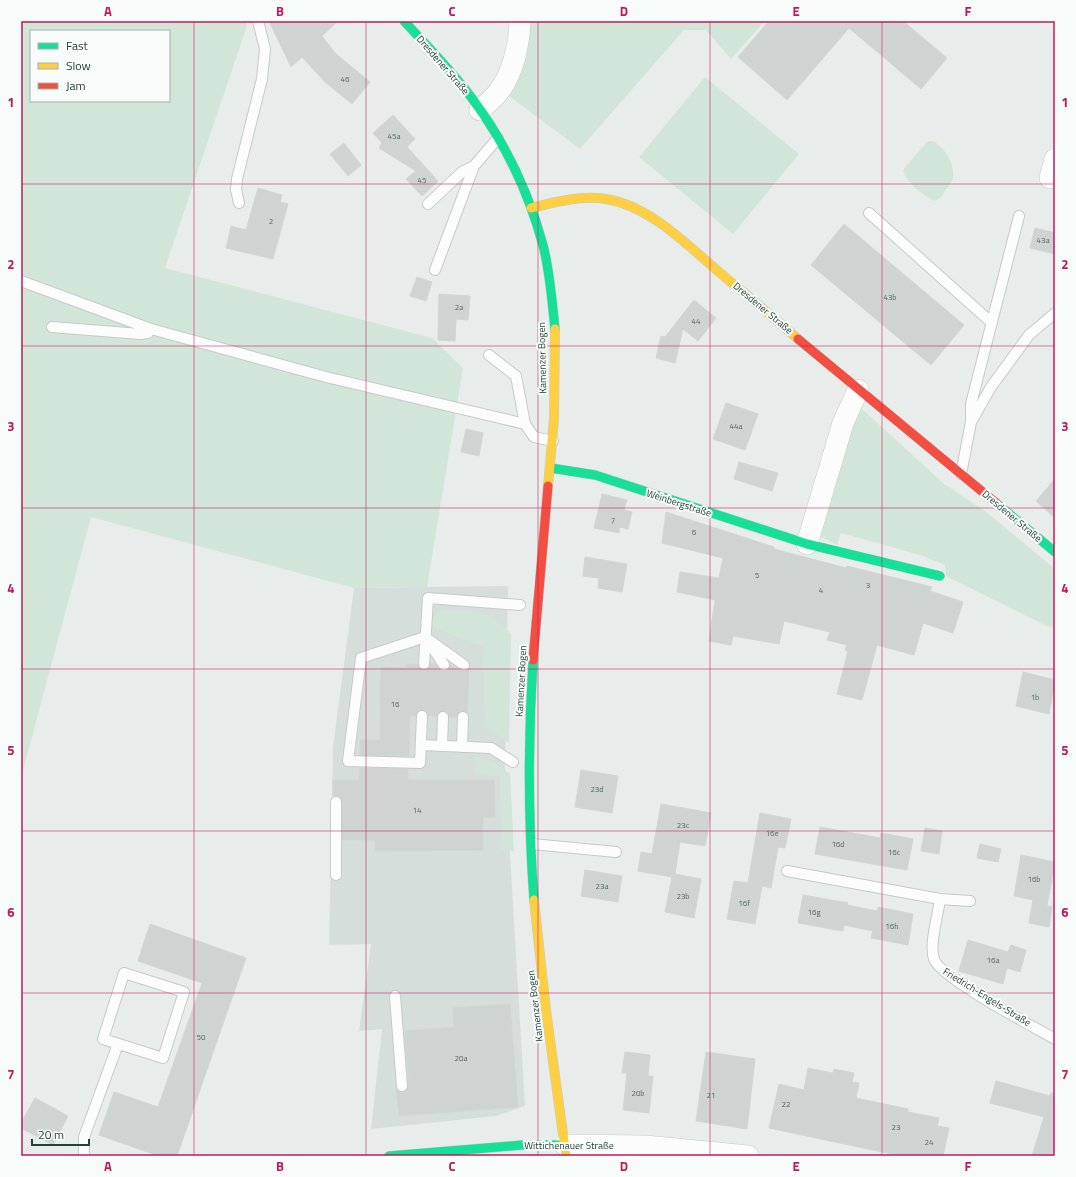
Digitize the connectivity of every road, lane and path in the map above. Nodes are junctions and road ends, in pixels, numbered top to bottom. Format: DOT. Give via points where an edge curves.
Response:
graph roads {
  1 [pos="258,21"];
  2 [pos="404,21"];
  3 [pos="520,21"];
  4 [pos="480,110"];
  5 [pos="498,138"];
  6 [pos="474,166"];
  7 [pos="239,203"];
  8 [pos="428,204"];
  9 [pos="531,208"];
  10 [pos="869,213"];
  11 [pos="1019,216"];
  12 [pos="435,270"];
  13 [pos="21,281"];
  14 [pos="1055,312"];
  15 [pos="992,323"];
  16 [pos="52,327"];
  17 [pos="151,329"];
  18 [pos="489,355"];
  19 [pos="858,390"];
  20 [pos="971,422"];
  21 [pos="525,424"];
  22 [pos="553,441"];
  23 [pos="551,468"];
  24 [pos="962,474"];
  25 [pos="807,544"];
  26 [pos="1055,552"];
  27 [pos="940,576"];
  28 [pos="520,604"];
  29 [pos="425,637"];
  30 [pos="424,664"];
  31 [pos="444,665"];
  32 [pos="464,665"];
  33 [pos="422,716"];
  34 [pos="443,717"];
  35 [pos="463,717"];
  36 [pos="421,745"];
  37 [pos="442,746"];
  38 [pos="462,747"];
  39 [pos="513,762"];
  40 [pos="336,802"];
  41 [pos="532,844"];
  42 [pos="616,852"];
  43 [pos="787,871"];
  44 [pos="336,875"];
  45 [pos="940,899"];
  46 [pos="970,901"];
  47 [pos="395,996"];
  48 [pos="1055,1039"];
  49 [pos="118,1044"];
  50 [pos="402,1086"];
  51 [pos="565,1150"];
  52 [pos="84,1156"];
  53 [pos="389,1156"];
  54 [pos="748,1156"];
  1 -- 7 [label="lane" via="265,49 262,78 237,179"];
  2 -- 4 [label="main road, Dresdener Straße" via="464,88"];
  3 -- 4 [label="street" via="518,45 510,70 500,90"];
  4 -- 5 [label="main road, Dresdener Straße"];
  5 -- 6 [label="lane"];
  5 -- 9 [label="main road, Dresdener Straße"];
  6 -- 8 [label="lane" via="462,172"];
  6 -- 12 [label="lane"];
  9 -- 19 [label="main road, Dresdener Straße" via="581,198 608,198 632,206 676,235"];
  9 -- 22 [label="main road, Kamenzer Bogen" via="543,248 554,332"];
  10 -- 15 [label="lane"];
  11 -- 15 [label="lane"];
  13 -- 17 [label="lane"];
  14 -- 20 [label="lane" via="1030,335 991,387"];
  15 -- 20 [label="lane" via="971,404"];
  16 -- 17 [label="lane" via="140,334 148,333"];
  17 -- 21 [label="lane" via="326,377"];
  18 -- 21 [label="lane" via="516,376"];
  19 -- 24 [label="main road, Dresdener Straße"];
  19 -- 25 [label="street" via="843,423"];
  20 -- 24 [label="lane"];
  21 -- 22 [label="lane" via="534,437"];
  22 -- 23 [label="main road, Kamenzer Bogen"];
  23 -- 25 [label="main road, Weinbergstraße" via="595,475"];
  23 -- 41 [label="main road, Kamenzer Bogen" via="536,606 530,718"];
  24 -- 26 [label="main road, Dresdener Straße"];
  25 -- 27 [label="main road, Weinbergstraße"];
  28 -- 29 [label="lane" via="428,598"];
  29 -- 30 [label="lane"];
  29 -- 31 [label="lane"];
  29 -- 32 [label="lane"];
  29 -- 36 [label="lane" via="361,658 348,761 420,763"];
  33 -- 36 [label="lane"];
  34 -- 37 [label="lane"];
  35 -- 38 [label="lane"];
  36 -- 37 [label="lane"];
  37 -- 38 [label="lane"];
  38 -- 39 [label="lane" via="491,748"];
  40 -- 44 [label="lane"];
  41 -- 42 [label="lane"];
  41 -- 51 [label="main road, Kamenzer Bogen" via="536,917"];
  43 -- 45 [label="lane"];
  45 -- 46 [label="lane"];
  45 -- 48 [label="lane, Friedrich-Engels-Straße" via="932,949 934,961 959,982"];
  47 -- 50 [label="lane"];
  49 -- 49 [label="lane" via="163,1058 184,992 124,973 103,1039"];
  49 -- 52 [label="lane" via="84,1137"];
  51 -- 53 [label="main road, Wittichenauer Straße" via="522,1145"];
  51 -- 54 [label="street, Wittichenauer Straße" via="645,1146"];
}
